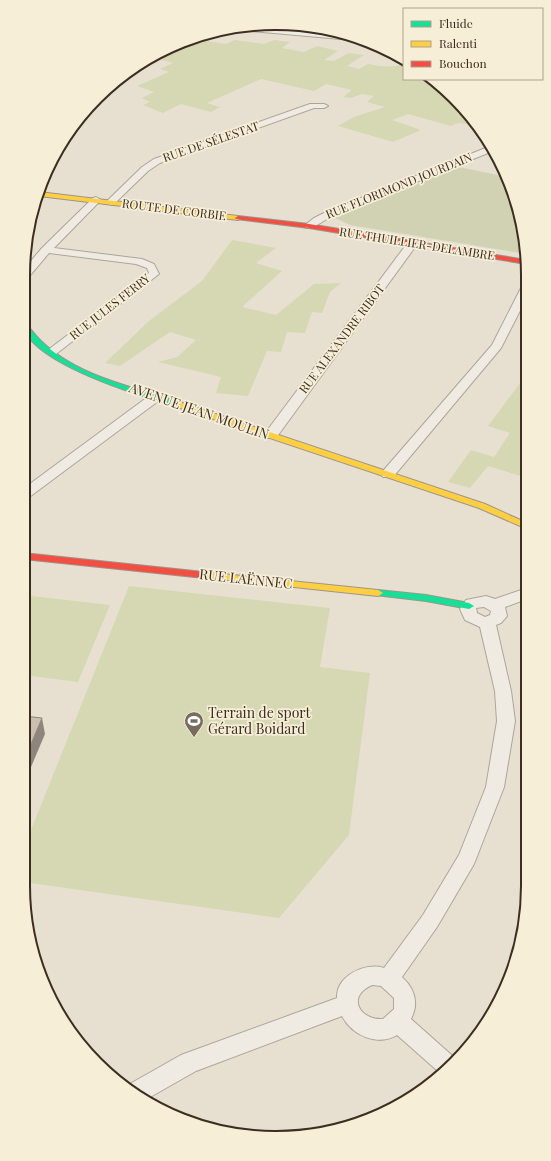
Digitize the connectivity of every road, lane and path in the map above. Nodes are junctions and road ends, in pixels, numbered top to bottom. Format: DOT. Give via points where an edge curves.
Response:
graph roads {
  1 [pos="264,31"];
  2 [pos="329,36"];
  3 [pos="324,106"];
  4 [pos="487,151"];
  5 [pos="44,195"];
  6 [pos="96,200"];
  7 [pos="111,202"];
  8 [pos="309,226"];
  9 [pos="413,243"];
  10 [pos="46,250"];
  11 [pos="520,261"];
  12 [pos="30,269"];
  13 [pos="521,298"];
  14 [pos="30,334"];
  15 [pos="52,352"];
  16 [pos="157,396"];
  17 [pos="272,435"];
  18 [pos="388,474"];
  19 [pos="30,490"];
  20 [pos="521,523"];
  21 [pos="30,557"];
  22 [pos="521,595"];
  23 [pos="495,605"];
  24 [pos="469,606"];
  25 [pos="487,622"];
  26 [pos="389,978"];
  27 [pos="347,1004"];
  28 [pos="398,1022"];
  29 [pos="445,1063"];
  30 [pos="140,1091"];
  1 -- 2 [label="street"];
  3 -- 7 [label="street, RUE DE SÉLESTAT" via="312,106 161,159 145,168"];
  4 -- 8 [label="street, RUE FLORIMOND JOURDAIN" via="329,214"];
  5 -- 6 [label="street, ROUTE DE CORBIE"];
  6 -- 7 [label="street, ROUTE DE CORBIE"];
  6 -- 10 [label="street"];
  7 -- 8 [label="street, ROUTE DE CORBIE"];
  8 -- 9 [label="street, RUE THUILLIER-DELAMBRE"];
  9 -- 11 [label="street, RUE THUILLIER-DELAMBRE"];
  9 -- 17 [label="street, RUE ALEXANDRE RIBOT"];
  10 -- 12 [label="street"];
  10 -- 15 [label="street, RUE JULES FERRY" via="147,263 152,267 154,274"];
  13 -- 18 [label="street" via="497,346"];
  14 -- 15 [label="street, AVENUE JEAN MOULIN"];
  15 -- 16 [label="street, AVENUE JEAN MOULIN" via="86,373"];
  16 -- 17 [label="street, AVENUE JEAN MOULIN"];
  16 -- 19 [label="street"];
  17 -- 18 [label="street, AVENUE JEAN MOULIN"];
  18 -- 20 [label="street, AVENUE JEAN MOULIN" via="482,506"];
  21 -- 24 [label="street, RUE LAËNNEC" via="420,597"];
  22 -- 23 [label="street"];
  23 -- 24 [label="street" via="480,601"];
  23 -- 25 [label="street" via="499,616"];
  24 -- 25 [label="street" via="468,613 473,618"];
  25 -- 26 [label="street" via="503,691 506,721 495,787 467,858 430,921"];
  26 -- 27 [label="street" via="371,975 362,977 354,982 349,990"];
  26 -- 28 [label="street" via="403,993 406,1004"];
  27 -- 28 [label="street" via="356,1022 365,1027 385,1029"];
  27 -- 30 [label="street" via="195,1061"];
  28 -- 29 [label="street"];
}
